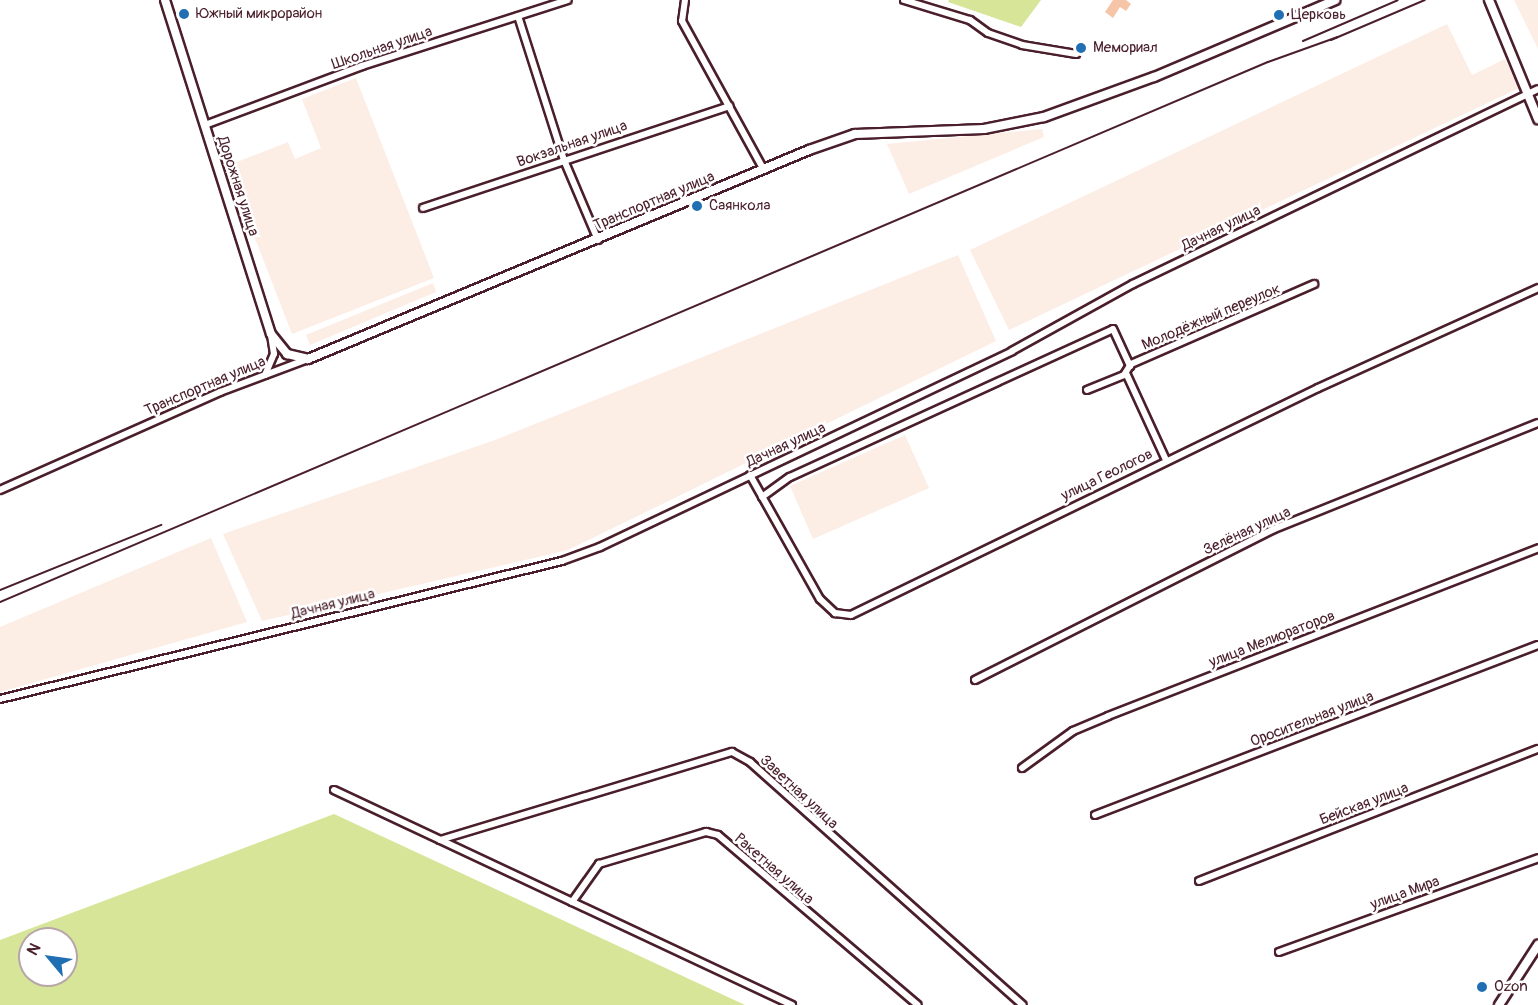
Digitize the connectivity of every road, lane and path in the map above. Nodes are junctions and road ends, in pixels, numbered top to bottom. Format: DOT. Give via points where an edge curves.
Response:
graph roads {
  1 [pos="165,0"];
  2 [pos="568,0"];
  3 [pos="685,0"];
  4 [pos="904,0"];
  5 [pos="1335,0"];
  6 [pos="1489,0"];
  7 [pos="518,16"];
  8 [pos="1076,54"];
  9 [pos="1538,89"];
  10 [pos="1527,94"];
  11 [pos="729,106"];
  12 [pos="1538,119"];
  13 [pos="205,125"];
  14 [pos="564,160"];
  15 [pos="764,170"];
  16 [pos="423,208"];
  17 [pos="598,240"];
  18 [pos="1314,284"];
  19 [pos="1538,288"];
  20 [pos="271,334"];
  21 [pos="308,359"];
  22 [pos="1130,366"];
  23 [pos="1126,373"];
  24 [pos="265,375"];
  25 [pos="1087,390"];
  26 [pos="1538,423"];
  27 [pos="1166,460"];
  28 [pos="750,475"];
  29 [pos="0,490"];
  30 [pos="762,497"];
  31 [pos="1538,548"];
  32 [pos="1538,645"];
  33 [pos="975,680"];
  34 [pos="0,699"];
  35 [pos="1538,749"];
  36 [pos="1022,768"];
  37 [pos="334,790"];
  38 [pos="1095,815"];
  39 [pos="440,840"];
  40 [pos="1538,858"];
  41 [pos="1199,881"];
  42 [pos="572,902"];
  43 [pos="1538,945"];
  44 [pos="1280,952"];
  45 [pos="792,1005"];
  46 [pos="918,1005"];
  47 [pos="1023,1005"];
  48 [pos="1499,1005"];
  1 -- 13 [label="street, Дорожная улица"];
  2 -- 7 [label="street, Школьная улица"];
  3 -- 11 [label="street" via="682,21"];
  4 -- 8 [label="street" via="970,20 988,33 1022,45"];
  5 -- 15 [label="street, Транспортная улица" via="1154,77 1044,117 984,129 855,134"];
  6 -- 10 [label="street"];
  7 -- 13 [label="street, Школьная улица"];
  7 -- 14 [label="street"];
  9 -- 10 [label="street, Дачная улица"];
  10 -- 12 [label="street"];
  10 -- 28 [label="street, Дачная улица" via="1133,284 1012,351"];
  11 -- 14 [label="street, Вокзальная улица"];
  11 -- 15 [label="street"];
  13 -- 20 [label="street, Дорожная улица"];
  14 -- 16 [label="street, Вокзальная улица"];
  14 -- 17 [label="street"];
  15 -- 17 [label="street, Транспортная улица"];
  17 -- 21 [label="street, Транспортная улица"];
  18 -- 22 [label="street, Молодёжный переулок"];
  19 -- 27 [label="street, улица Геологов"];
  20 -- 21 [label="street, Дорожная улица" via="287,354"];
  20 -- 24 [label="street" via="274,354"];
  21 -- 24 [label="street, Транспортная улица"];
  22 -- 23 [label="street, Молодёжный переулок"];
  22 -- 30 [label="street" via="1113,329 790,477"];
  23 -- 25 [label="street"];
  23 -- 27 [label="street"];
  24 -- 29 [label="street, Транспортная улица"];
  26 -- 33 [label="street, Зелёная улица" via="1274,529"];
  27 -- 30 [label="street, улица Геологов" via="851,615 835,613 820,599"];
  28 -- 30 [label="street, улица Геологов"];
  28 -- 34 [label="street, Дачная улица" via="562,561"];
  31 -- 36 [label="street, улица Мелиораторов" via="1108,716 1073,731"];
  32 -- 38 [label="street, Оросительная улица"];
  35 -- 41 [label="street, Бейская улица"];
  37 -- 39 [label="street"];
  39 -- 42 [label="street"];
  39 -- 47 [label="street, Заветная улица" via="732,752 750,762"];
  40 -- 44 [label="street, улица Мира"];
  42 -- 45 [label="street"];
  42 -- 46 [label="street, Ракетная улица" via="599,864 706,832 718,835"];
  43 -- 48 [label="street"];
}
